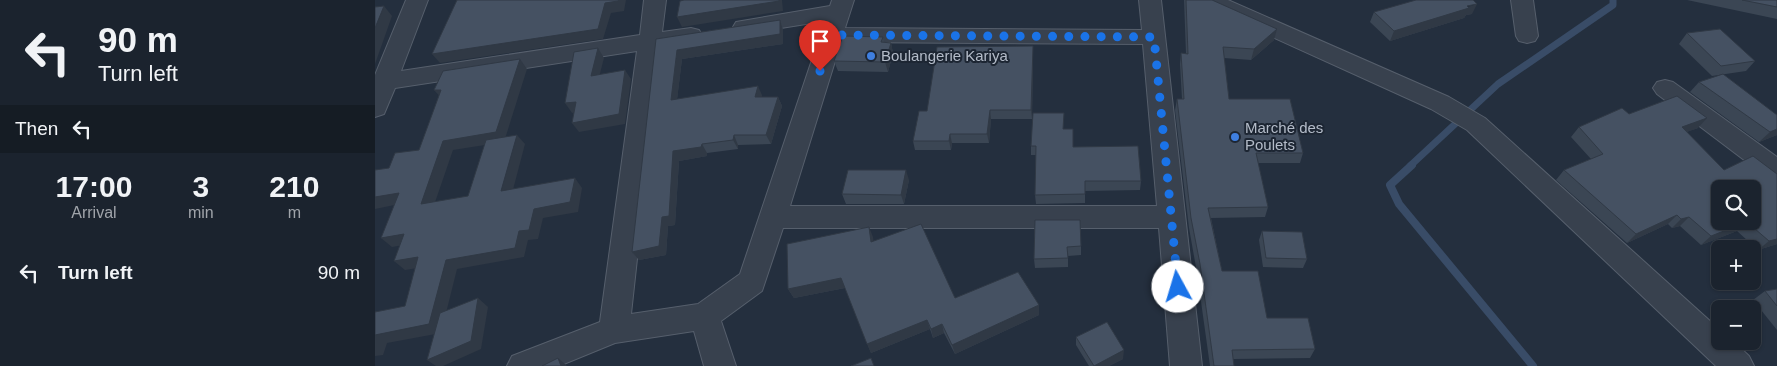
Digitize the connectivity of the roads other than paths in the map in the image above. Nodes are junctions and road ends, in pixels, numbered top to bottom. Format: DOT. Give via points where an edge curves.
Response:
graph roads {
  1 [pos="417,0"];
  2 [pos="655,0"];
  3 [pos="1150,0"];
  4 [pos="1210,0"];
  5 [pos="1522,0"];
  6 [pos="838,16"];
  7 [pos="1527,36"];
  8 [pos="1154,37"];
  9 [pos="649,41"];
  10 [pos="380,82"];
  11 [pos="1665,88"];
  12 [pos="375,108"];
  13 [pos="1777,171"];
  14 [pos="773,216"];
  15 [pos="1171,217"];
  16 [pos="704,316"];
  17 [pos="614,330"];
  18 [pos="1180,363"];
  19 [pos="523,366"];
  20 [pos="721,366"];
  21 [pos="1738,366"];
  1 -- 10 [label="street"];
  2 -- 9 [label="street"];
  3 -- 8 [label="street"];
  4 -- 21 [label="street" via="1440,104 1476,124"];
  5 -- 7 [label="street"];
  6 -- 8 [label="street"];
  6 -- 9 [label="street"];
  6 -- 14 [label="street"];
  8 -- 15 [label="street"];
  9 -- 10 [label="street"];
  9 -- 17 [label="street"];
  10 -- 12 [label="street"];
  11 -- 13 [label="street"];
  14 -- 15 [label="street"];
  14 -- 16 [label="street" via="752,282"];
  15 -- 18 [label="street"];
  16 -- 17 [label="street"];
  16 -- 20 [label="street"];
  17 -- 19 [label="street"];
}
